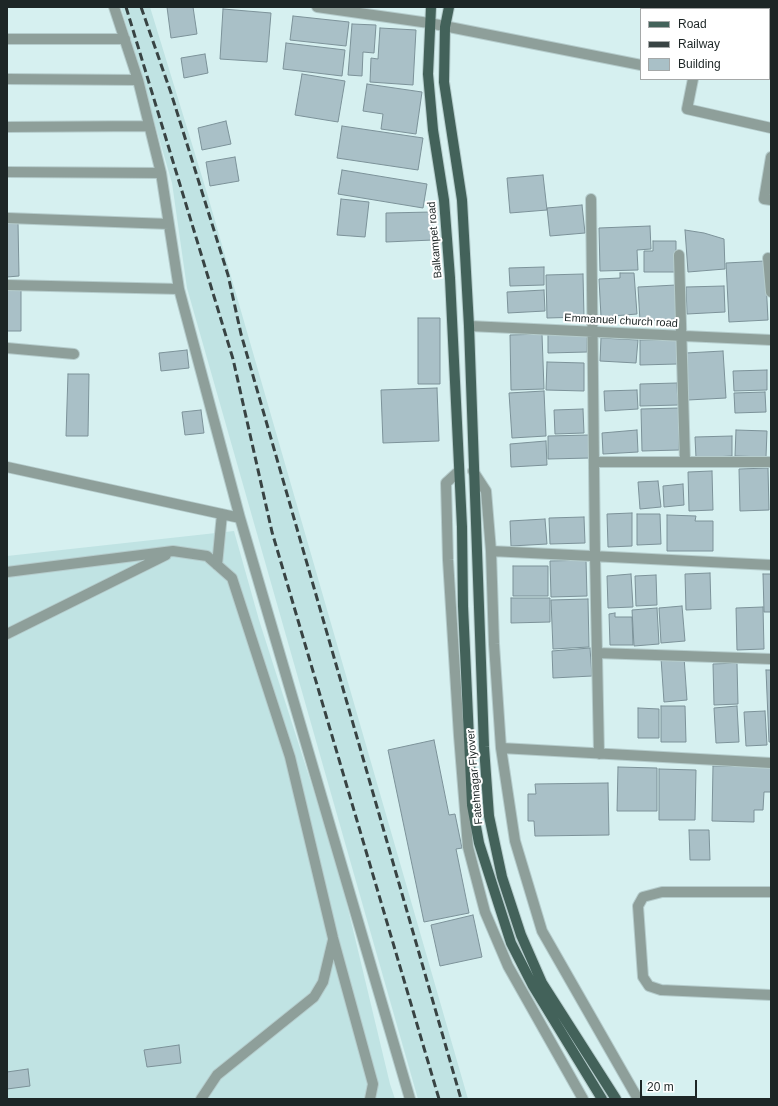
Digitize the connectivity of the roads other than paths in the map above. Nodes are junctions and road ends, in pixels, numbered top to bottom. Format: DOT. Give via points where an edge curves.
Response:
graph roads {
  1 [pos="114,7"];
  2 [pos="317,7"];
  3 [pos="431,7"];
  4 [pos="449,7"];
  5 [pos="429,23"];
  6 [pos="445,27"];
  7 [pos="7,39"];
  8 [pos="125,39"];
  9 [pos="640,65"];
  10 [pos="7,79"];
  11 [pos="138,80"];
  12 [pos="693,80"];
  13 [pos="149,126"];
  14 [pos="7,127"];
  15 [pos="771,128"];
  16 [pos="771,157"];
  17 [pos="7,172"];
  18 [pos="161,173"];
  19 [pos="591,199"];
  20 [pos="771,200"];
  21 [pos="7,218"];
  22 [pos="169,224"];
  23 [pos="679,255"];
  24 [pos="768,258"];
  25 [pos="7,285"];
  26 [pos="179,289"];
  27 [pos="771,292"];
  28 [pos="469,326"];
  29 [pos="593,332"];
  30 [pos="680,336"];
  31 [pos="771,340"];
  32 [pos="7,348"];
  33 [pos="74,354"];
  34 [pos="595,462"];
  35 [pos="685,462"];
  36 [pos="771,462"];
  37 [pos="7,467"];
  38 [pos="473,470"];
  39 [pos="459,471"];
  40 [pos="222,514"];
  41 [pos="240,518"];
  42 [pos="173,551"];
  43 [pos="491,551"];
  44 [pos="595,555"];
  45 [pos="217,565"];
  46 [pos="771,565"];
  47 [pos="7,572"];
  48 [pos="7,634"];
  49 [pos="597,653"];
  50 [pos="771,659"];
  51 [pos="501,748"];
  52 [pos="599,754"];
  53 [pos="771,763"];
  54 [pos="771,892"];
  55 [pos="333,938"];
  56 [pos="771,995"];
  57 [pos="201,1099"];
  58 [pos="370,1099"];
  59 [pos="410,1099"];
  60 [pos="583,1099"];
  61 [pos="602,1099"];
  62 [pos="616,1099"];
  63 [pos="638,1099"];
  1 -- 8 [label="street"];
  2 -- 5 [label="street"];
  3 -- 5 [label="main road, Balkampet road"];
  4 -- 6 [label="main road"];
  5 -- 6 [label="street"];
  5 -- 39 [label="main road, Balkampet road" via="428,74 444,200"];
  6 -- 9 [label="street"];
  6 -- 28 [label="main road" via="444,82 462,200"];
  7 -- 8 [label="street"];
  8 -- 11 [label="street"];
  10 -- 11 [label="street"];
  11 -- 13 [label="street"];
  12 -- 15 [label="street" via="687,109"];
  13 -- 14 [label="street"];
  13 -- 18 [label="street"];
  16 -- 20 [label="street" via="764,199"];
  17 -- 18 [label="street"];
  18 -- 22 [label="street"];
  19 -- 29 [label="street"];
  21 -- 22 [label="street"];
  22 -- 26 [label="street"];
  23 -- 30 [label="street"];
  24 -- 27 [label="street"];
  25 -- 26 [label="street"];
  26 -- 41 [label="street"];
  28 -- 29 [label="street, Emmanuel church road"];
  28 -- 38 [label="main road"];
  29 -- 30 [label="street, Emmanuel church road"];
  29 -- 34 [label="street"];
  30 -- 31 [label="street, Emmanuel church road"];
  30 -- 35 [label="street"];
  32 -- 33 [label="street"];
  34 -- 35 [label="street"];
  34 -- 44 [label="street"];
  35 -- 36 [label="street"];
  37 -- 40 [label="street"];
  38 -- 43 [label="street" via="486,491"];
  38 -- 62 [label="main road, Fatehnagar Flyover" via="488,808 502,876 521,936 542,983"];
  39 -- 60 [label="street" via="446,483 459,736 468,846 485,912 508,966"];
  39 -- 61 [label="main road, Fatehnagar Flyover" via="472,805 479,844 511,943 533,986"];
  40 -- 41 [label="street"];
  40 -- 45 [label="street"];
  41 -- 59 [label="street"];
  42 -- 45 [label="street" via="207,556"];
  42 -- 47 [label="street"];
  42 -- 48 [label="street"];
  43 -- 44 [label="street"];
  43 -- 51 [label="street"];
  44 -- 46 [label="street"];
  44 -- 49 [label="street"];
  45 -- 55 [label="street" via="232,578 290,757"];
  49 -- 50 [label="street"];
  49 -- 52 [label="street"];
  51 -- 52 [label="street"];
  51 -- 63 [label="street" via="515,841 542,931"];
  52 -- 53 [label="street"];
  54 -- 56 [label="street" via="662,892 643,897 638,906 643,977 649,986 661,990"];
  55 -- 57 [label="street" via="323,982 314,997 217,1075"];
  55 -- 58 [label="street" via="373,1084"];
}
